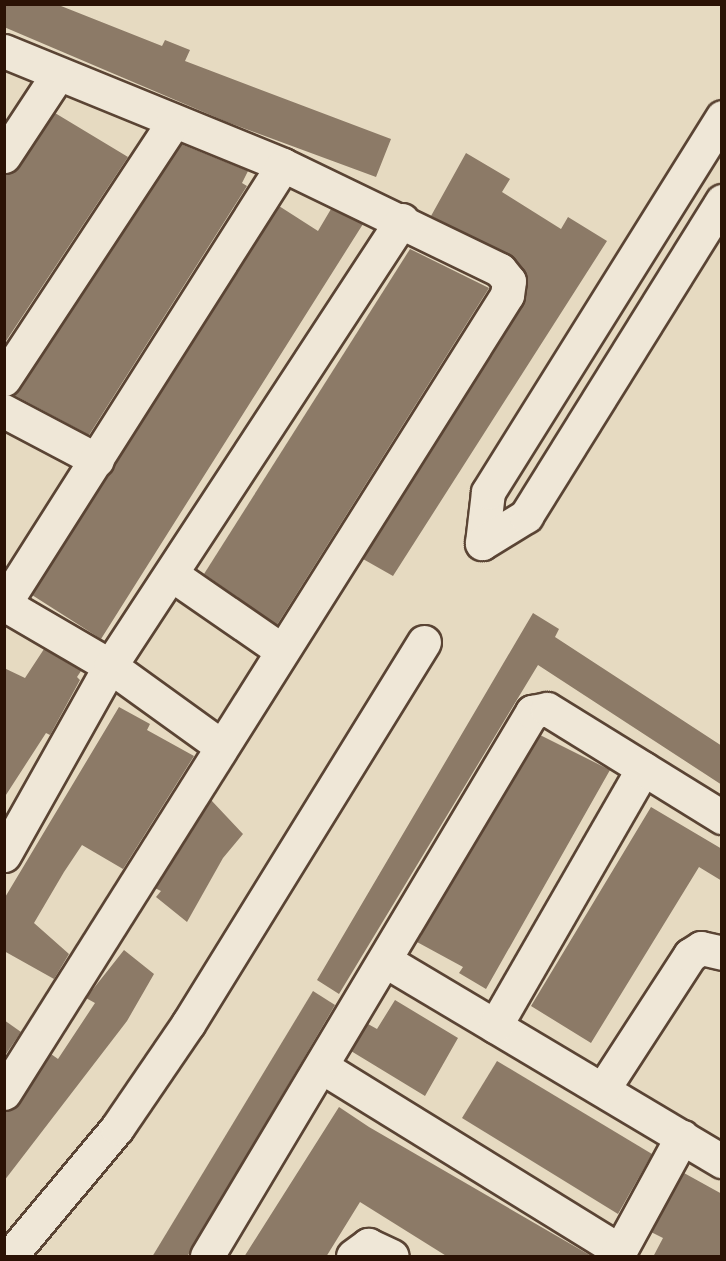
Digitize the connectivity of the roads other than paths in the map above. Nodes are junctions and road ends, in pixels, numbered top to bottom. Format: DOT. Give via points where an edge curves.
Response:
graph roads {
  1 [pos="4,51"];
  2 [pos="58,74"];
  3 [pos="722,117"];
  4 [pos="174,121"];
  5 [pos="4,156"];
  6 [pos="284,165"];
  7 [pos="722,201"];
  8 [pos="402,220"];
  9 [pos="4,379"];
  10 [pos="4,411"];
  11 [pos="96,460"];
  12 [pos="171,574"];
  13 [pos="5,604"];
  14 [pos="424,642"];
  15 [pos="281,650"];
  16 [pos="110,666"];
  17 [pos="221,746"];
  18 [pos="643,769"];
  19 [pos="722,817"];
  20 [pos="4,855"];
  21 [pos="722,953"];
  22 [pos="386,961"];
  23 [pos="495,1026"];
  24 [pos="322,1067"];
  25 [pos="603,1089"];
  26 [pos="4,1093"];
  27 [pos="682,1137"];
  28 [pos="722,1161"];
  29 [pos="618,1254"];
  30 [pos="10,1257"];
  31 [pos="207,1257"];
  32 [pos="353,1257"];
  33 [pos="393,1257"];
  1 -- 2 [label="street"];
  2 -- 4 [label="street"];
  2 -- 5 [label="street"];
  3 -- 7 [label="street" via="488,492 482,543 526,516"];
  4 -- 6 [label="street"];
  4 -- 9 [label="street"];
  6 -- 8 [label="street"];
  6 -- 11 [label="street"];
  8 -- 12 [label="street"];
  8 -- 15 [label="street" via="500,270 509,281 507,295"];
  10 -- 11 [label="street"];
  11 -- 13 [label="street"];
  12 -- 15 [label="street"];
  12 -- 16 [label="street"];
  13 -- 16 [label="street"];
  14 -- 30 [label="street" via="188,1024 103,1146"];
  15 -- 17 [label="street"];
  16 -- 17 [label="street"];
  16 -- 20 [label="street"];
  17 -- 26 [label="street"];
  18 -- 19 [label="street"];
  18 -- 22 [label="street" via="548,709 532,712"];
  18 -- 23 [label="street"];
  21 -- 25 [label="street" via="701,948 690,955"];
  22 -- 23 [label="street"];
  22 -- 24 [label="street"];
  23 -- 25 [label="street"];
  24 -- 29 [label="street"];
  24 -- 31 [label="street"];
  25 -- 27 [label="street"];
  27 -- 28 [label="street"];
  27 -- 29 [label="street"];
  32 -- 33 [label="street" via="368,1245"];
}
